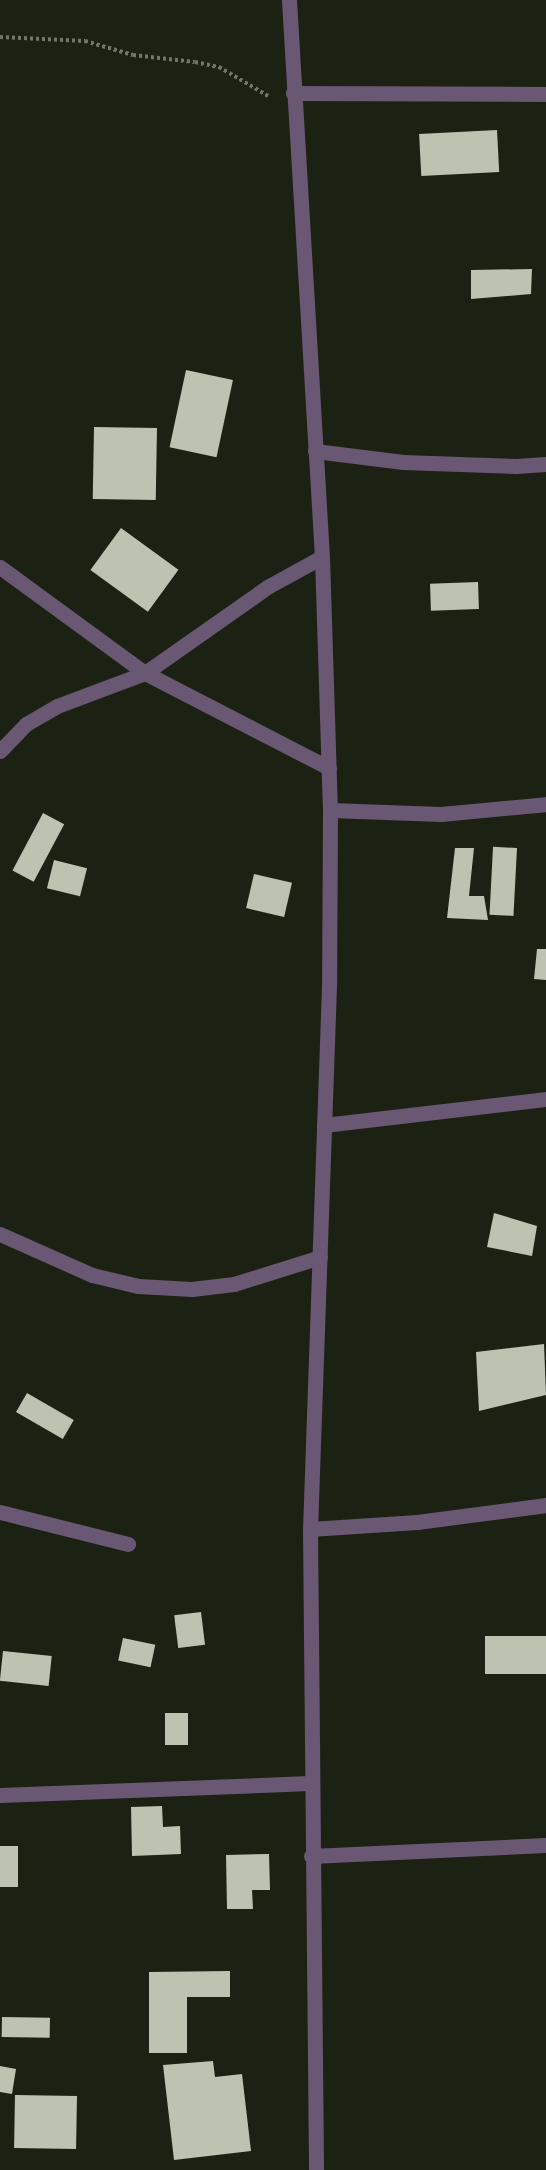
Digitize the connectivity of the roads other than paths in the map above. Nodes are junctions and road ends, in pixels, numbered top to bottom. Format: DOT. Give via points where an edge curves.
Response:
graph roads {
  1 [pos="289,0"];
  2 [pos="293,93"];
  3 [pos="546,94"];
  4 [pos="315,451"];
  5 [pos="546,464"];
  6 [pos="321,557"];
  7 [pos="0,567"];
  8 [pos="145,673"];
  9 [pos="0,751"];
  10 [pos="329,768"];
  11 [pos="546,804"];
  12 [pos="330,810"];
  13 [pos="546,1099"];
  14 [pos="324,1125"];
  15 [pos="0,1234"];
  16 [pos="320,1257"];
  17 [pos="546,1505"];
  18 [pos="0,1512"];
  19 [pos="310,1529"];
  20 [pos="128,1544"];
  21 [pos="310,1783"];
  22 [pos="0,1795"];
  23 [pos="546,1845"];
  24 [pos="311,1856"];
  25 [pos="316,2170"];
  1 -- 2 [label="street"];
  2 -- 3 [label="street"];
  2 -- 4 [label="street"];
  4 -- 5 [label="street" via="403,462"];
  4 -- 6 [label="street"];
  6 -- 8 [label="street" via="242,604"];
  6 -- 10 [label="street"];
  7 -- 8 [label="street"];
  8 -- 9 [label="street" via="57,706 26,724"];
  8 -- 10 [label="street"];
  10 -- 12 [label="street"];
  11 -- 12 [label="street" via="441,814"];
  12 -- 14 [label="street"];
  13 -- 14 [label="street"];
  14 -- 16 [label="street"];
  15 -- 16 [label="street" via="92,1275 138,1286 192,1289 234,1284"];
  16 -- 19 [label="street"];
  17 -- 19 [label="street" via="417,1522"];
  18 -- 20 [label="street"];
  19 -- 21 [label="street"];
  21 -- 22 [label="street"];
  21 -- 24 [label="street"];
  23 -- 24 [label="street"];
  24 -- 25 [label="street"];
}
